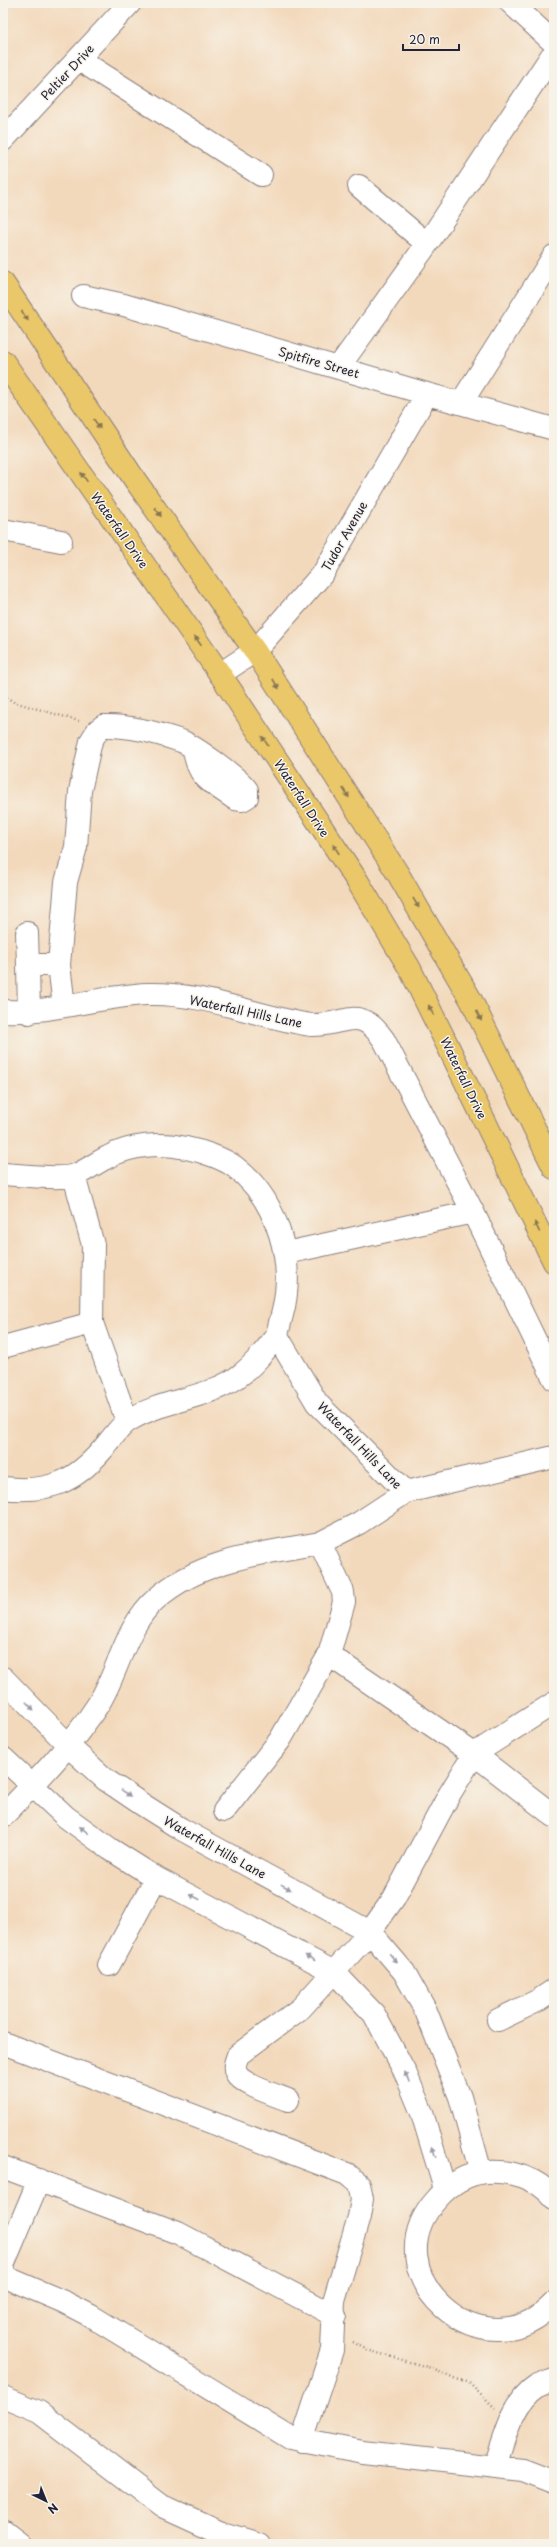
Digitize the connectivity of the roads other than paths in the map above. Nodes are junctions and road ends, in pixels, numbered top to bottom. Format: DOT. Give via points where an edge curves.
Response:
graph roads {
  1 [pos="130,3"];
  2 [pos="511,3"];
  3 [pos="554,43"];
  4 [pos="554,52"];
  5 [pos="78,59"];
  6 [pos="3,140"];
  7 [pos="261,175"];
  8 [pos="359,186"];
  9 [pos="427,244"];
  10 [pos="554,256"];
  11 [pos="3,283"];
  12 [pos="83,296"];
  13 [pos="3,361"];
  14 [pos="338,368"];
  15 [pos="427,394"];
  16 [pos="461,403"];
  17 [pos="554,429"];
  18 [pos="3,530"];
  19 [pos="61,541"];
  20 [pos="255,651"];
  21 [pos="220,674"];
  22 [pos="194,749"];
  23 [pos="27,933"];
  24 [pos="28,965"];
  25 [pos="59,965"];
  26 [pos="64,1006"];
  27 [pos="3,1011"];
  28 [pos="29,1013"];
  29 [pos="554,1168"];
  30 [pos="3,1174"];
  31 [pos="74,1176"];
  32 [pos="473,1212"];
  33 [pos="286,1253"];
  34 [pos="554,1262"];
  35 [pos="92,1323"];
  36 [pos="276,1336"];
  37 [pos="3,1346"];
  38 [pos="554,1379"];
  39 [pos="127,1421"];
  40 [pos="554,1457"];
  41 [pos="3,1488"];
  42 [pos="406,1492"];
  43 [pos="320,1543"];
  44 [pos="329,1655"];
  45 [pos="3,1678"];
  46 [pos="554,1703"];
  47 [pos="69,1747"];
  48 [pos="474,1754"];
  49 [pos="3,1758"];
  50 [pos="32,1786"];
  51 [pos="224,1811"];
  52 [pos="3,1816"];
  53 [pos="554,1816"];
  54 [pos="156,1878"];
  55 [pos="370,1932"];
  56 [pos="109,1965"];
  57 [pos="334,1972"];
  58 [pos="554,1990"];
  59 [pos="498,2020"];
  60 [pos="3,2043"];
  61 [pos="288,2100"];
  62 [pos="3,2167"];
  63 [pos="481,2173"];
  64 [pos="39,2180"];
  65 [pos="445,2189"];
  66 [pos="554,2198"];
  67 [pos="3,2265"];
  68 [pos="3,2276"];
  69 [pos="554,2303"];
  70 [pos="334,2324"];
  71 [pos="554,2380"];
  72 [pos="3,2397"];
  73 [pos="302,2440"];
  74 [pos="495,2466"];
  75 [pos="554,2482"];
  76 [pos="3,2531"];
  77 [pos="20,2544"];
  78 [pos="259,2544"];
  1 -- 5 [label="street, Peltier Drive"];
  2 -- 3 [label="street"];
  4 -- 9 [label="street"];
  5 -- 6 [label="street, Peltier Drive"];
  5 -- 7 [label="street"];
  8 -- 9 [label="street"];
  9 -- 14 [label="street"];
  10 -- 16 [label="street"];
  11 -- 20 [label="main road, one-way" via="135,480"];
  12 -- 14 [label="street, Spitfire Street" via="124,305"];
  21 -- 13 [label="main road, Waterfall Drive, one-way"];
  14 -- 15 [label="street, Spitfire Street"];
  15 -- 16 [label="street, Spitfire Street"];
  15 -- 20 [label="street, Tudor Avenue" via="324,572"];
  16 -- 17 [label="street, Spitfire Street"];
  18 -- 19 [label="street"];
  20 -- 21 [label="street, Tudor Avenue"];
  20 -- 29 [label="main road, one-way" via="435,936 471,1000"];
  34 -- 21 [label="main road, Waterfall Drive, one-way" via="410,969 358,882"];
  22 -- 25 [label="street" via="183,742 115,726 103,726 98,730 92,741 80,791 76,847 66,882"];
  23 -- 24 [label="street"];
  24 -- 25 [label="street"];
  24 -- 28 [label="street"];
  25 -- 26 [label="street"];
  26 -- 28 [label="street, Waterfall Hills Lane"];
  26 -- 32 [label="street, Waterfall Hills Lane" via="147,994 212,1002 311,1025 324,1025 352,1018 365,1020 376,1028 384,1040"];
  27 -- 28 [label="street, Waterfall Hills Lane"];
  30 -- 31 [label="street"];
  31 -- 33 [label="street" via="128,1148 185,1147 234,1166 254,1186 270,1212"];
  31 -- 35 [label="street" via="93,1245"];
  32 -- 33 [label="street"];
  32 -- 38 [label="street, Waterfall Hills Lane"];
  33 -- 36 [label="street" via="288,1281"];
  35 -- 37 [label="street"];
  35 -- 39 [label="street"];
  36 -- 39 [label="street" via="244,1372 213,1392 167,1403"];
  36 -- 42 [label="street, Waterfall Hills Lane" via="317,1403"];
  39 -- 41 [label="street" via="91,1464 72,1478 45,1489"];
  40 -- 42 [label="street, Waterfall Hills Lane"];
  42 -- 43 [label="street, Waterfall Hills Lane" via="359,1523"];
  43 -- 44 [label="street" via="343,1592 344,1602"];
  43 -- 47 [label="street, Waterfall Hills Lane" via="219,1563 188,1578 156,1599 127,1641 102,1697"];
  44 -- 48 [label="street"];
  44 -- 51 [label="street" via="280,1740"];
  45 -- 47 [label="street, Waterfall Hills Lane, one-way"];
  46 -- 48 [label="street"];
  47 -- 50 [label="street, Waterfall Hills Lane"];
  47 -- 55 [label="street, Waterfall Hills Lane, one-way" via="106,1780 181,1830"];
  48 -- 53 [label="street"];
  48 -- 55 [label="street" via="394,1898"];
  49 -- 50 [label="street"];
  50 -- 52 [label="street, Waterfall Hills Lane"];
  54 -- 50 [label="street, one-way" via="110,1850 66,1817"];
  54 -- 56 [label="street"];
  57 -- 54 [label="street, one-way"];
  55 -- 57 [label="street"];
  55 -- 63 [label="street, Waterfall Hills Lane, one-way" via="404,1972 418,1994 460,2098"];
  57 -- 61 [label="street" via="301,2008 238,2055 234,2065 242,2080"];
  65 -- 57 [label="street, one-way" via="422,2114 405,2072 374,2014"];
  58 -- 59 [label="street"];
  60 -- 70 [label="street" via="347,2174 354,2179 359,2184 362,2199 334,2301"];
  62 -- 64 [label="street"];
  63 -- 65 [label="street" via="462,2178"];
  63 -- 66 [label="street" via="499,2171 517,2174 534,2181"];
  64 -- 67 [label="street"];
  64 -- 70 [label="street" via="178,2233"];
  65 -- 69 [label="street" via="430,2206 416,2248 419,2271 428,2291 442,2309 461,2321 483,2328 505,2328 527,2322"];
  68 -- 73 [label="street" via="91,2316 263,2423 290,2438"];
  70 -- 73 [label="street" via="327,2369"];
  71 -- 74 [label="street" via="536,2387 523,2400"];
  72 -- 78 [label="street" via="39,2412 162,2506 219,2532"];
  73 -- 74 [label="street" via="363,2452"];
  74 -- 75 [label="street" via="523,2470"];
  76 -- 77 [label="street"];
}
